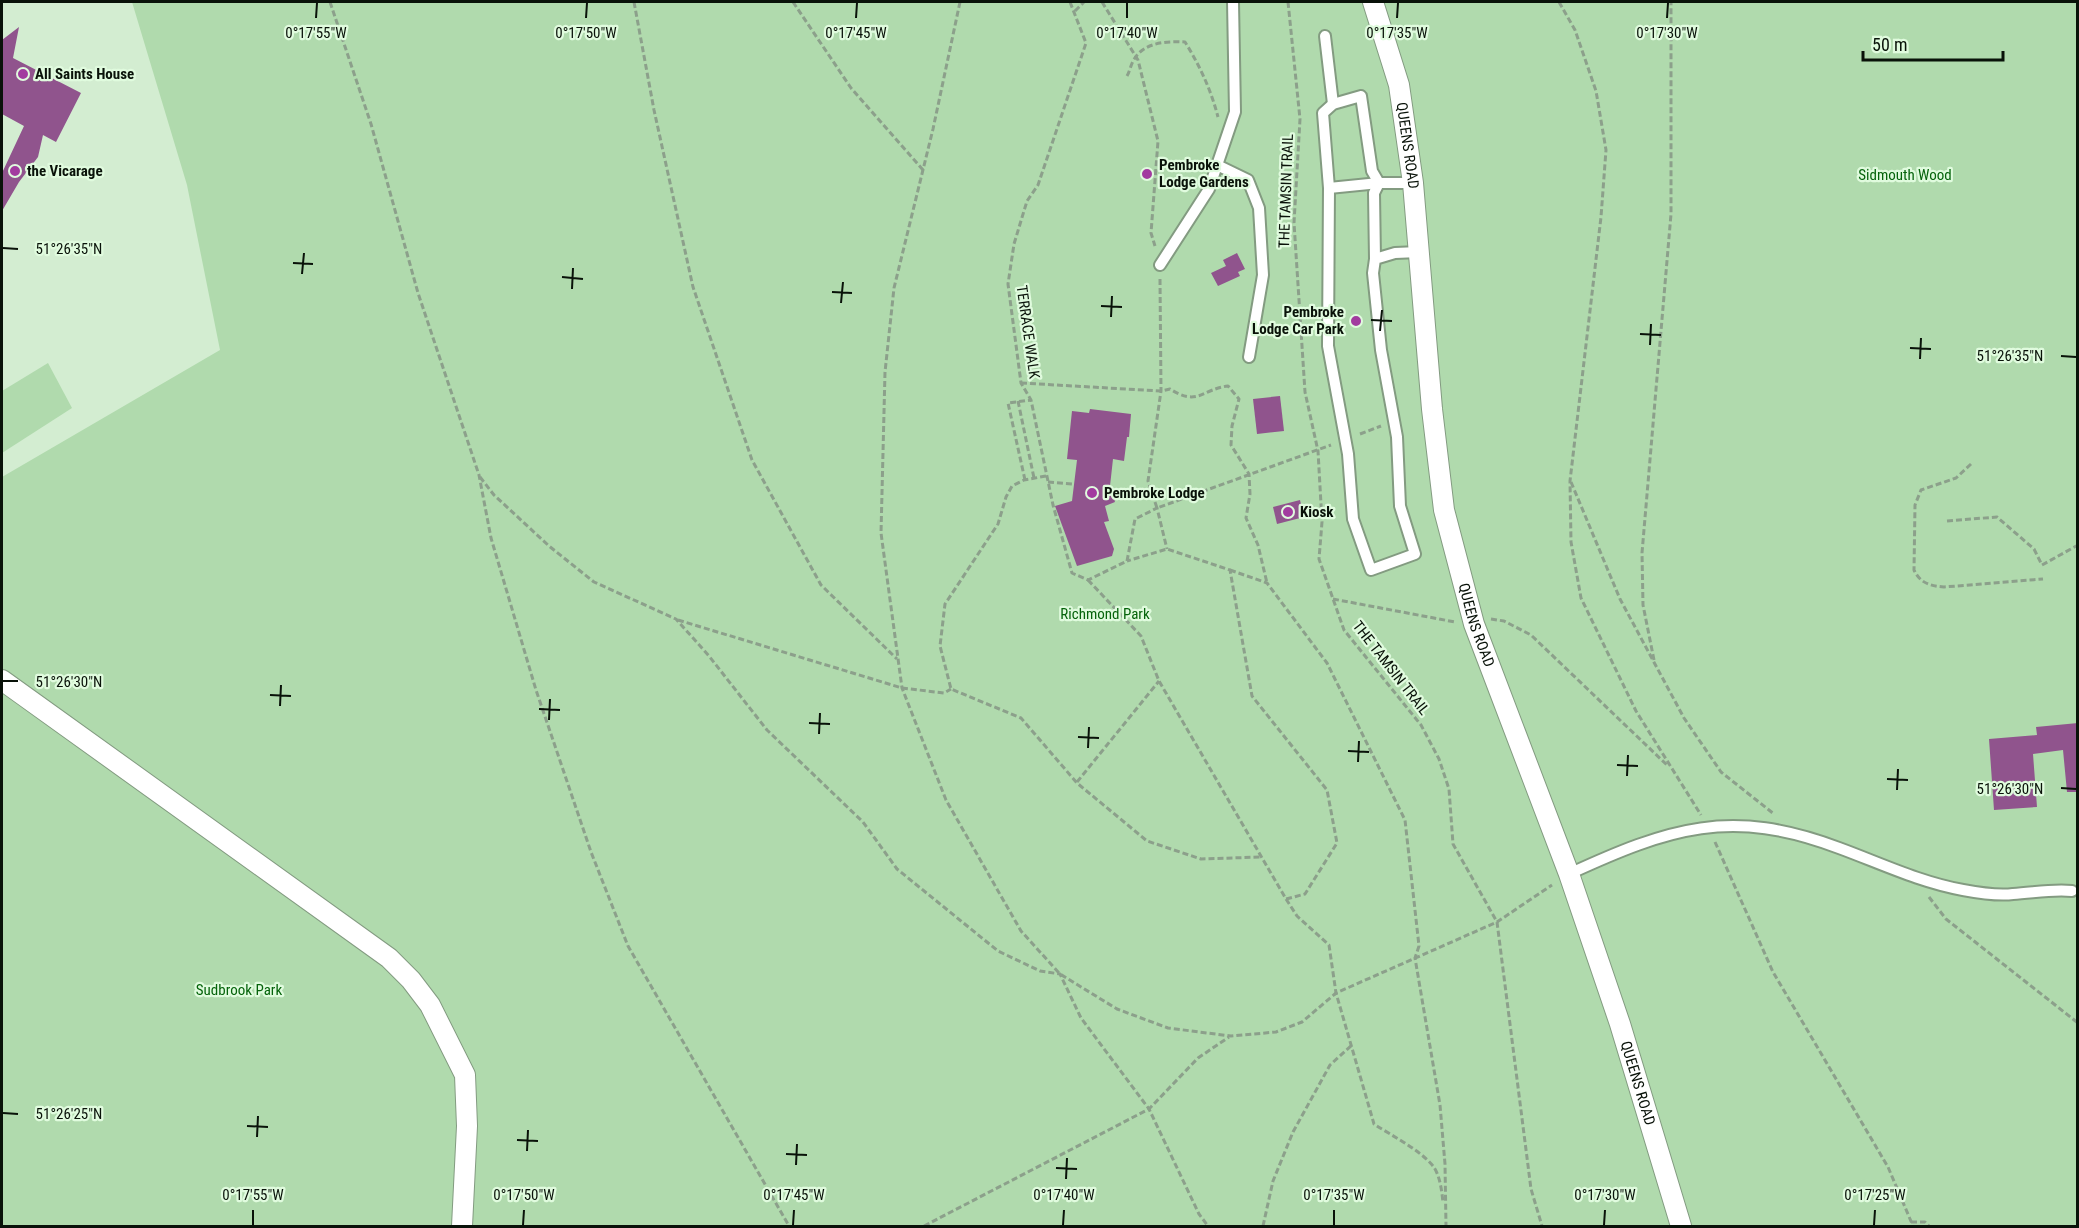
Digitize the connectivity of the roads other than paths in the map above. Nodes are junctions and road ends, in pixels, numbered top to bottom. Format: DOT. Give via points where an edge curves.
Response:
graph roads {
  1 [pos="1233,2"];
  2 [pos="1373,2"];
  3 [pos="1325,36"];
  4 [pos="1333,104"];
  5 [pos="1217,165"];
  6 [pos="1379,183"];
  7 [pos="1413,183"];
  8 [pos="1329,188"];
  9 [pos="1419,252"];
  10 [pos="1375,259"];
  11 [pos="1160,265"];
  12 [pos="1250,357"];
  13 [pos="2,680"];
  14 [pos="1569,874"];
  15 [pos="2072,891"];
  16 [pos="462,1227"];
  17 [pos="1680,1227"];
  1 -- 5 [label="lane" via="1235,112"];
  2 -- 7 [label="street, QUEENS ROAD" via="1399,85"];
  3 -- 4 [label="lane"];
  4 -- 6 [label="lane" via="1361,96 1372,171"];
  4 -- 8 [label="lane" via="1323,113"];
  5 -- 11 [label="lane" via="1209,189"];
  5 -- 12 [label="lane" via="1248,180 1259,208 1263,275"];
  6 -- 7 [label="lane"];
  6 -- 8 [label="lane"];
  6 -- 10 [label="lane" via="1374,193"];
  7 -- 9 [label="street, QUEENS ROAD"];
  8 -- 10 [label="lane" via="1328,345 1346,440 1353,519 1371,570 1415,554 1400,506 1397,437 1381,350"];
  9 -- 10 [label="lane"];
  9 -- 14 [label="street, QUEENS ROAD" via="1444,510 1474,624"];
  13 -- 16 [label="street" via="389,958 411,980 430,1005 465,1075"];
  14 -- 15 [label="lane" via="1664,835 1708,826 1755,826 1799,834 1915,879 1964,890 2011,895 2052,889"];
  14 -- 17 [label="street, QUEENS ROAD" via="1620,1024"];
}
